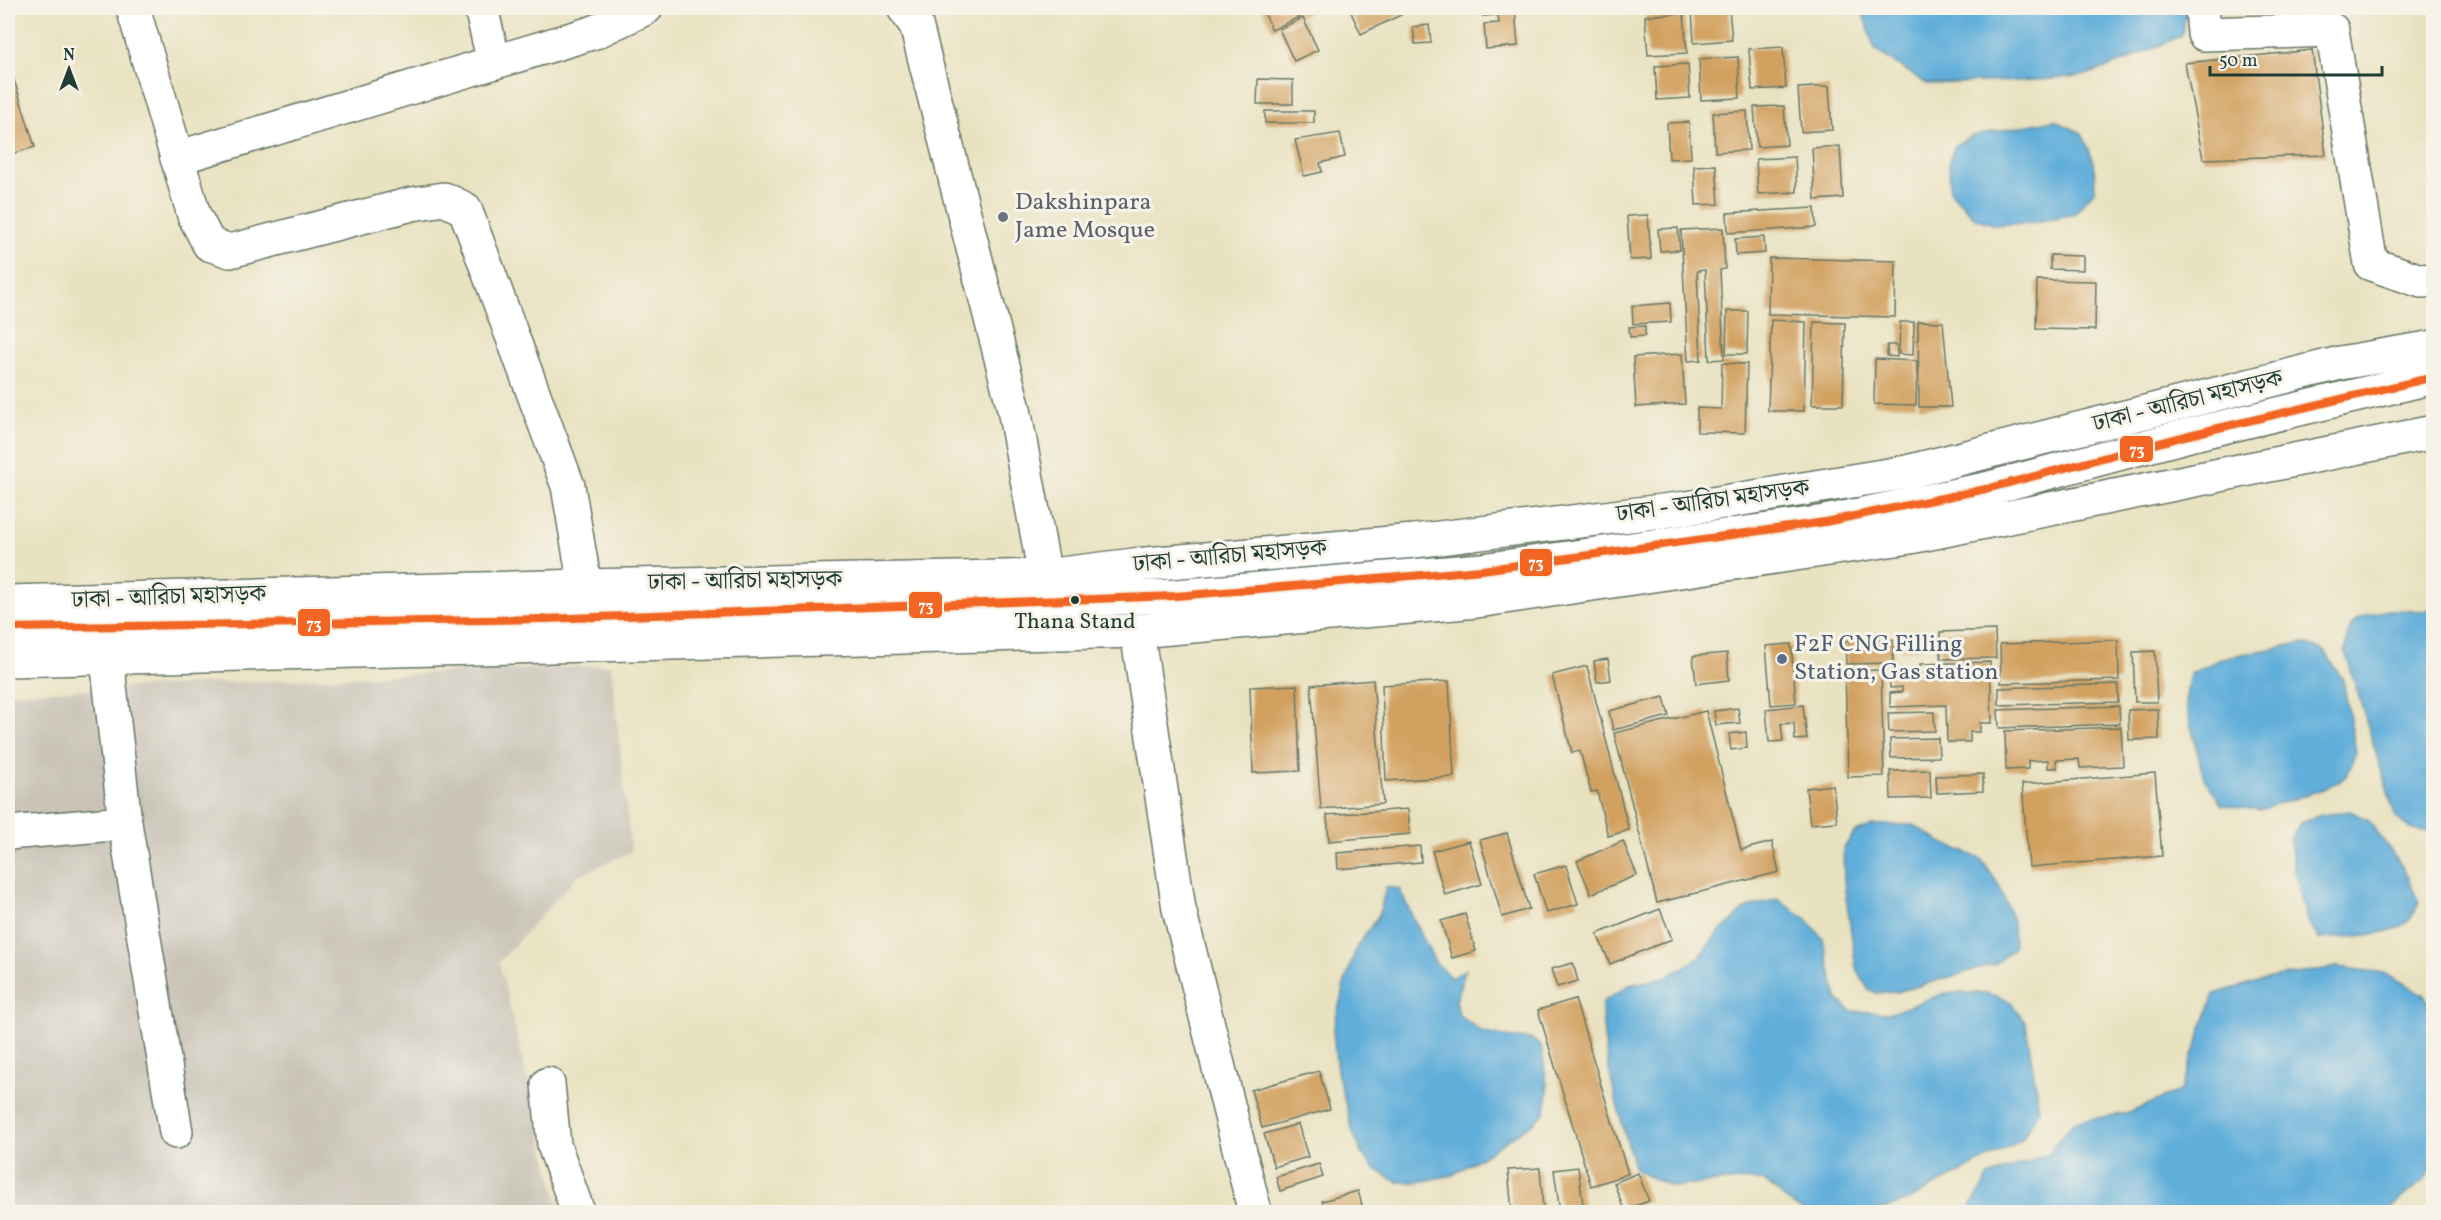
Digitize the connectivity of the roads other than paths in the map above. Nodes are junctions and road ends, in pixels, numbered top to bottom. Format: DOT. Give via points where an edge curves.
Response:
graph roads {
  1 [pos="133,8"];
  2 [pos="482,8"];
  3 [pos="646,8"];
  4 [pos="903,8"];
  5 [pos="2202,8"];
  6 [pos="494,62"];
  7 [pos="177,158"];
  8 [pos="2433,280"];
  9 [pos="2433,347"];
  10 [pos="2433,377"];
  11 [pos="2433,432"];
  12 [pos="1045,576"];
  13 [pos="585,586"];
  14 [pos="8,602"];
  15 [pos="8,628"];
  16 [pos="1137,631"];
  17 [pos="107,658"];
  18 [pos="8,660"];
  19 [pos="126,823"];
  20 [pos="8,833"];
  21 [pos="548,1084"];
  22 [pos="176,1132"];
  23 [pos="578,1212"];
  24 [pos="1255,1212"];
  1 -- 7 [label="main road"];
  2 -- 6 [label="main road"];
  3 -- 6 [label="main road" via="595,32"];
  4 -- 12 [label="main road" via="916,25 1014,409"];
  5 -- 8 [label="main road" via="2204,34 2332,30 2371,264 2421,282"];
  6 -- 7 [label="main road"];
  7 -- 13 [label="main road" via="194,215 209,244 230,251 412,204 444,199 465,209 568,486"];
  9 -- 12 [label="main road, ঢাকা - আরিচা মহাসড়ক" via="2340,363 1895,474 1687,508 1426,540"];
  10 -- 15 [label="main road" via="2189,435 1986,489 1825,522 1482,570 1176,596 543,619"];
  11 -- 16 [label="main road" via="1910,537 1477,601"];
  12 -- 13 [label="main road, ঢাকা - আরিচা মহাসড়ক"];
  13 -- 14 [label="main road, ঢাকা - আরিচা মহাসড়ক"];
  16 -- 17 [label="main road"];
  16 -- 24 [label="main road" via="1179,909"];
  17 -- 18 [label="main road"];
  17 -- 19 [label="main road"];
  19 -- 20 [label="main road"];
  19 -- 22 [label="main road"];
  21 -- 23 [label="main road" via="555,1145"];
}
